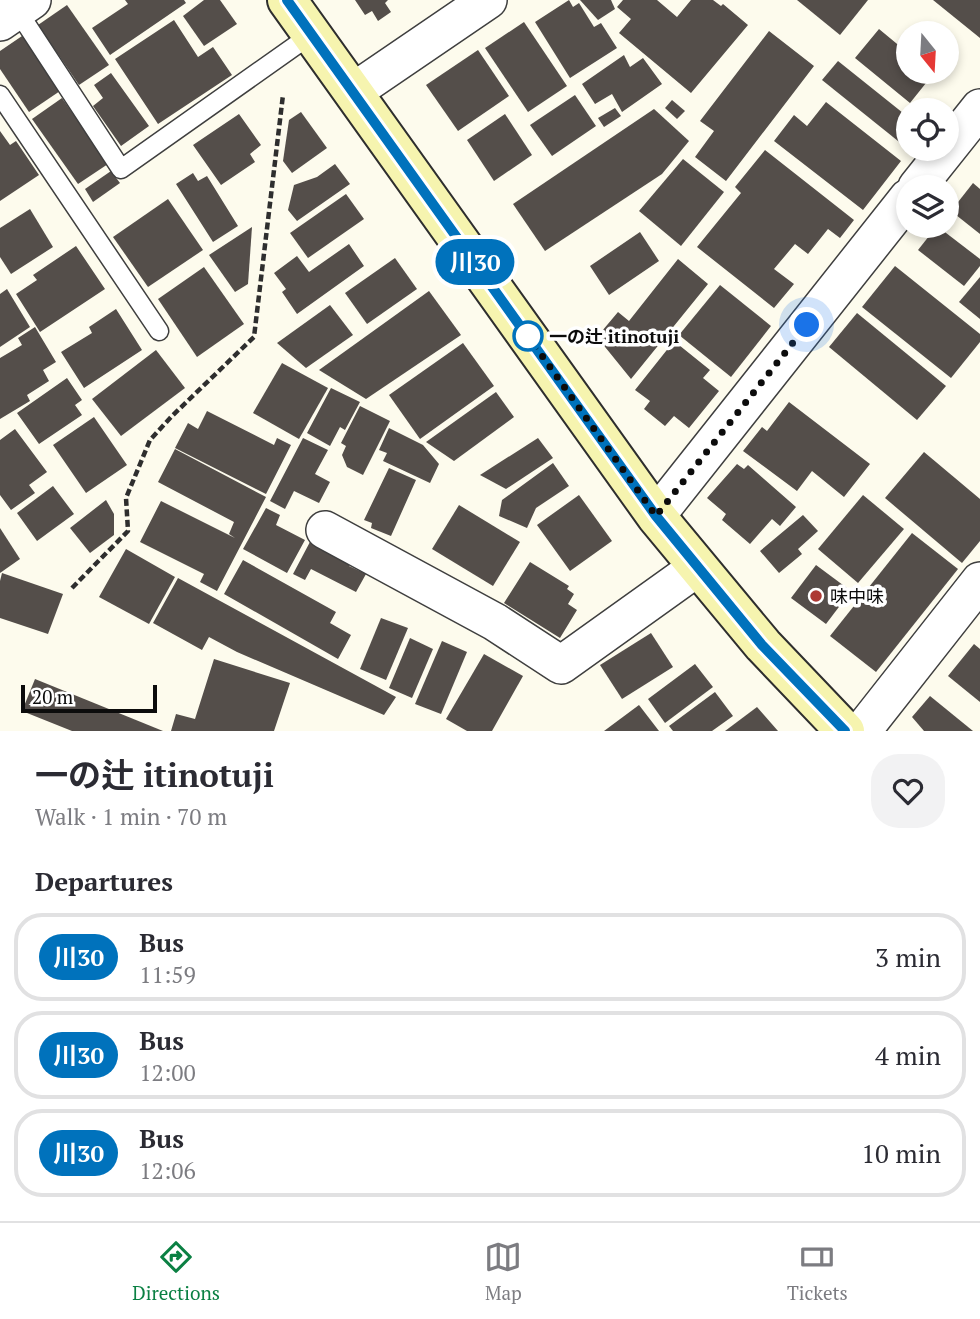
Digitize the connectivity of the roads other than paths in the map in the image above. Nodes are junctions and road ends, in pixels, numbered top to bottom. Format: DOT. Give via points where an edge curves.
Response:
graph roads {
  1 [pos="288,0"];
  2 [pos="488,0"];
  3 [pos="16,10"];
  4 [pos="312,34"];
  5 [pos="353,92"];
  6 [pos="0,95"];
  7 [pos="980,108"];
  8 [pos="927,175"];
  9 [pos="896,213"];
  10 [pos="159,331"];
  11 [pos="656,516"];
  12 [pos="326,530"];
  13 [pos="698,567"];
  14 [pos="980,581"];
  15 [pos="845,731"];
  16 [pos="862,731"];
  1 -- 4 [label="street"];
  2 -- 5 [label="street"];
  3 -- 4 [label="lane" via="121,169"];
  4 -- 5 [label="street"];
  5 -- 11 [label="street"];
  6 -- 10 [label="lane"];
  7 -- 8 [label="street"];
  9 -- 11 [label="street"];
  11 -- 13 [label="street"];
  12 -- 13 [label="street" via="495,622 561,665"];
  13 -- 15 [label="street" via="762,645"];
  14 -- 16 [label="street"];
}
